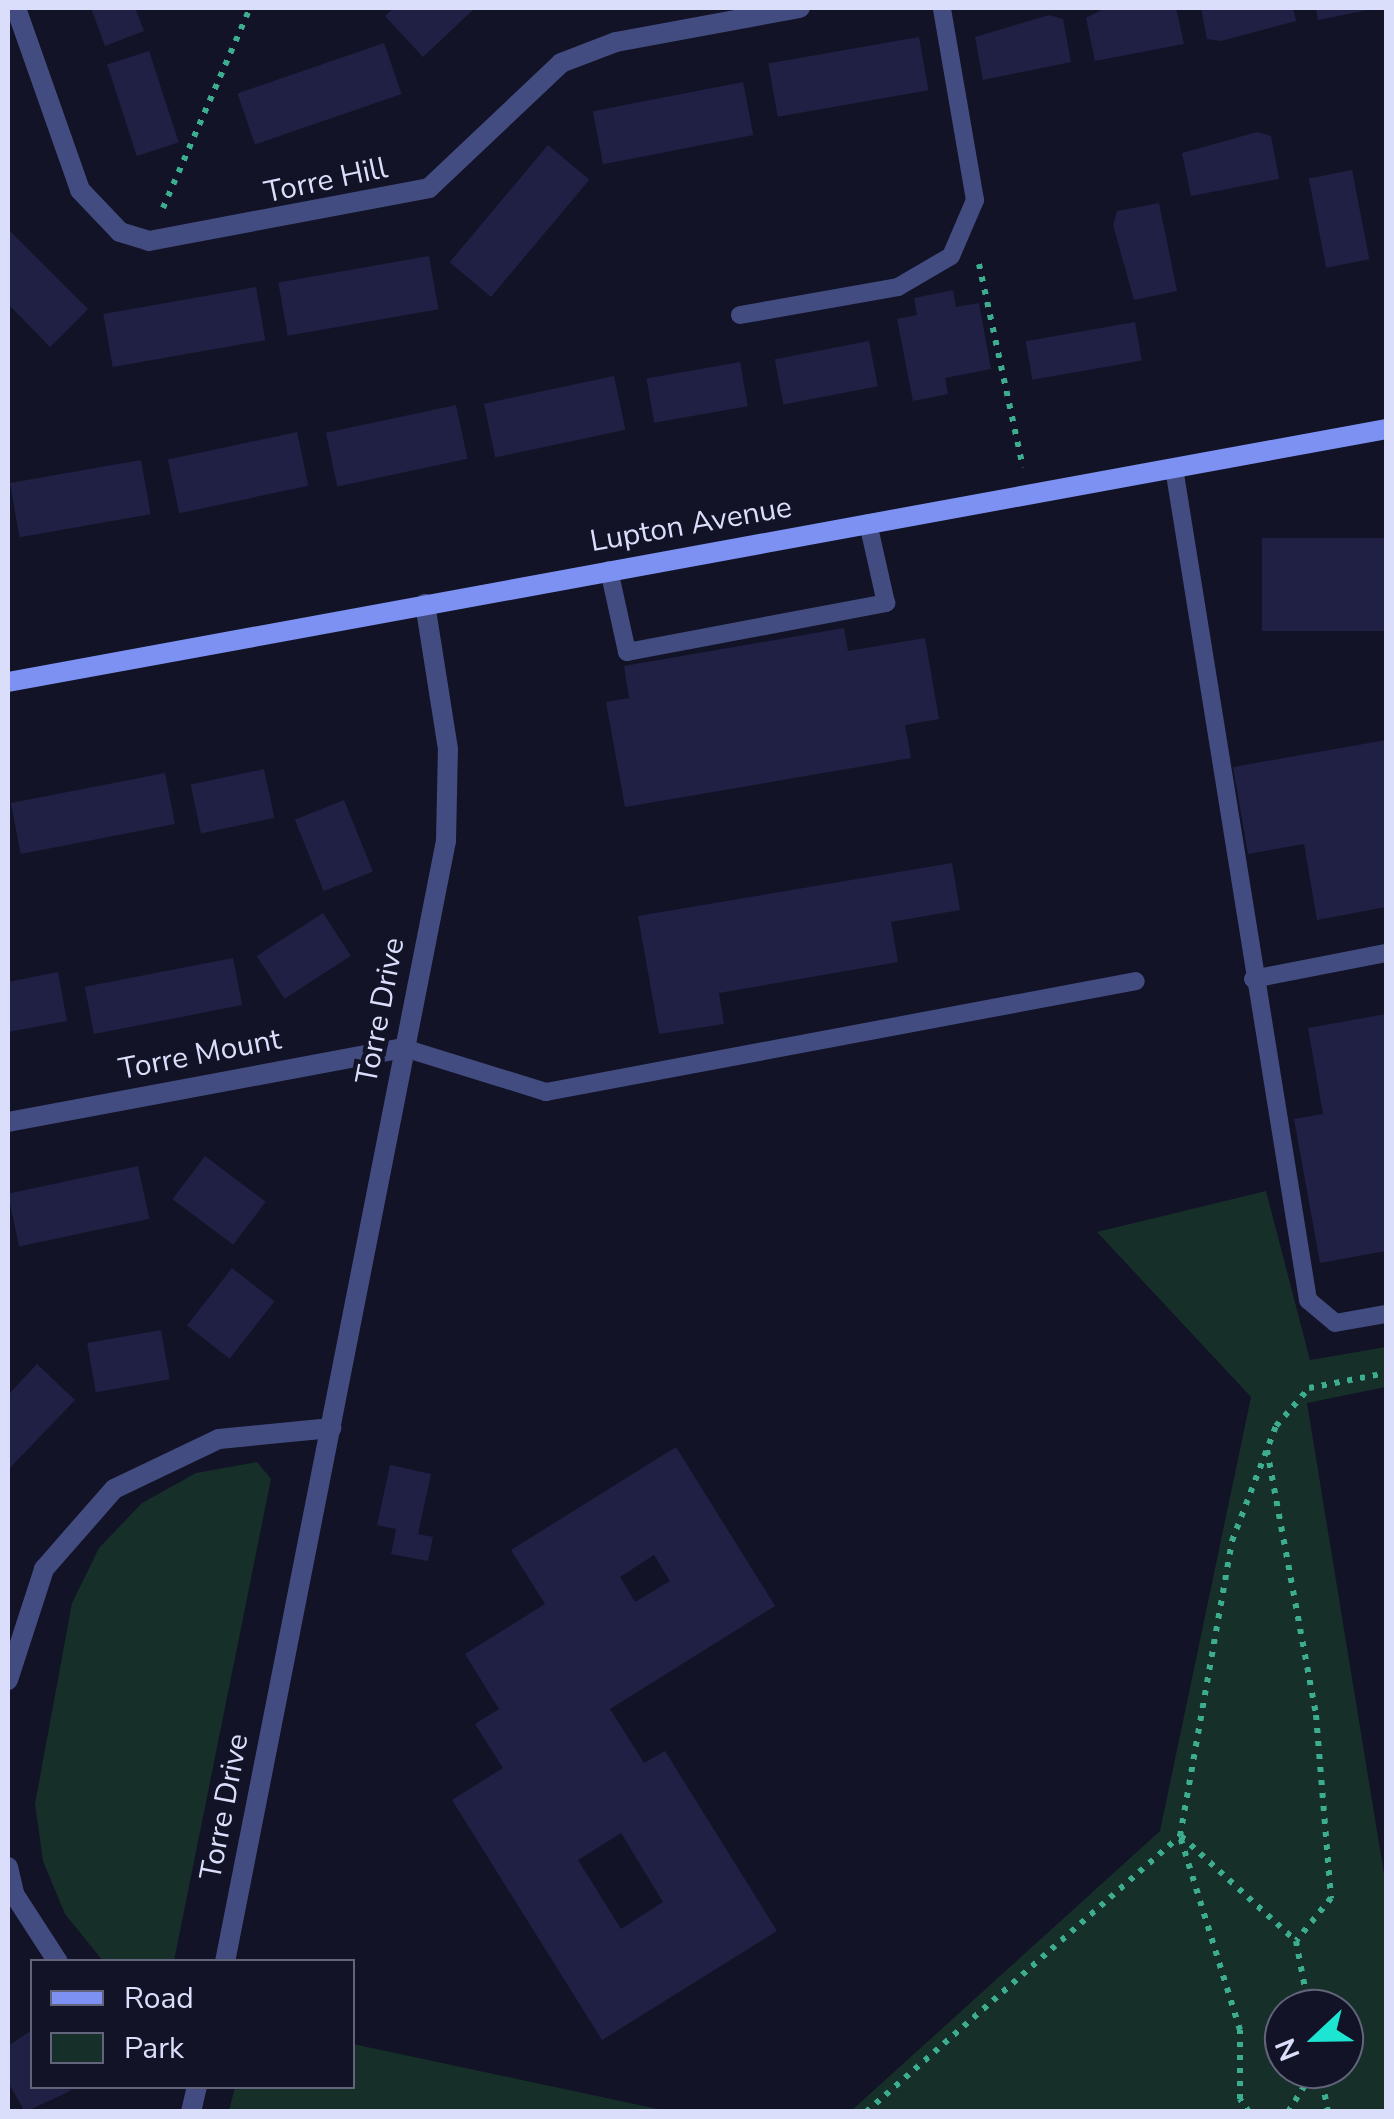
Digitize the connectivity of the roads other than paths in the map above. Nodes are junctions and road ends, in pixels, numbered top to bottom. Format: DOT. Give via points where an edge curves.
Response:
graph roads {
  1 [pos="800,8"];
  2 [pos="942,8"];
  3 [pos="16,22"];
  4 [pos="740,316"];
  5 [pos="1386,430"];
  6 [pos="1174,468"];
  7 [pos="868,524"];
  8 [pos="609,570"];
  9 [pos="426,604"];
  10 [pos="8,682"];
  11 [pos="1386,952"];
  12 [pos="1252,979"];
  13 [pos="1136,981"];
  14 [pos="404,1048"];
  15 [pos="8,1122"];
  16 [pos="1386,1314"];
  17 [pos="331,1428"];
  18 [pos="8,1680"];
  19 [pos="8,1866"];
  20 [pos="56,1959"];
  21 [pos="226,1959"];
  1 -- 3 [label="street, Torre Hill" via="616,42 561,63 429,188 149,241 120,232 80,190"];
  2 -- 4 [label="lane" via="975,200 951,256 912,282"];
  5 -- 6 [label="street, Lupton Avenue"];
  6 -- 7 [label="street, Lupton Avenue"];
  6 -- 12 [label="lane"];
  7 -- 8 [label="street, Lupton Avenue"];
  7 -- 8 [label="lane" via="886,603 627,652"];
  8 -- 9 [label="street, Lupton Avenue"];
  9 -- 10 [label="street, Lupton Avenue"];
  9 -- 14 [label="street, Torre Drive" via="450,793"];
  11 -- 12 [label="lane"];
  12 -- 16 [label="lane" via="1308,1300 1335,1324"];
  13 -- 14 [label="lane" via="546,1092"];
  14 -- 15 [label="street, Torre Mount"];
  14 -- 17 [label="street, Torre Drive"];
  17 -- 18 [label="street" via="218,1439 114,1489 44,1569"];
  17 -- 21 [label="street, Torre Drive"];
  19 -- 20 [label="street" via="14,1894"];
}
